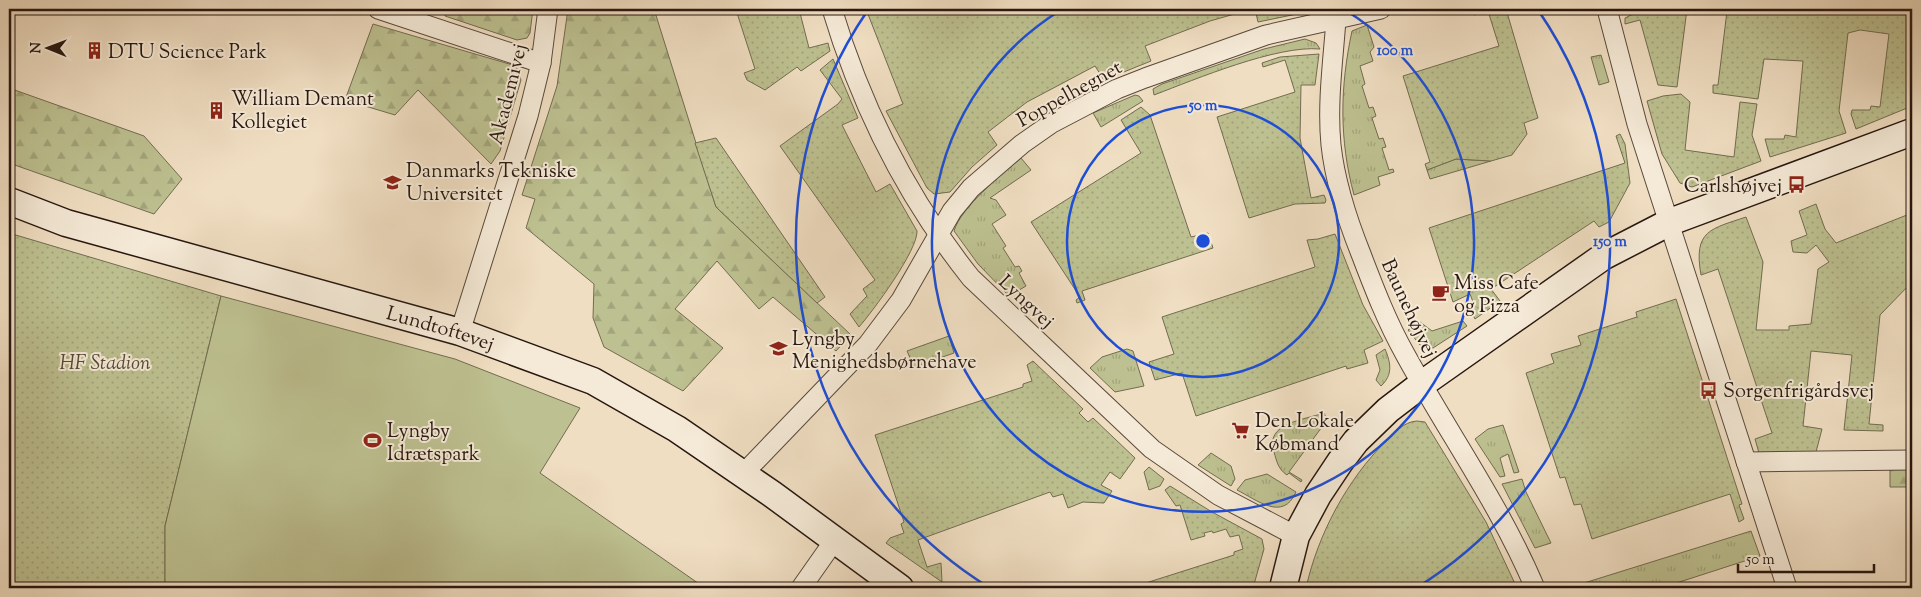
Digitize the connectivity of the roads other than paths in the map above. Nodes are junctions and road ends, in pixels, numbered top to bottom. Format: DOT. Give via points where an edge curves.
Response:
graph roads {
  1 [pos="378,9"];
  2 [pos="548,9"];
  3 [pos="832,9"];
  4 [pos="1381,9"];
  5 [pos="1607,9"];
  6 [pos="1336,20"];
  7 [pos="541,63"];
  8 [pos="1912,132"];
  9 [pos="9,201"];
  10 [pos="1670,222"];
  11 [pos="940,234"];
  12 [pos="460,332"];
  13 [pos="1422,384"];
  14 [pos="1912,460"];
  15 [pos="1746,462"];
  16 [pos="743,474"];
  17 [pos="1296,536"];
  18 [pos="834,541"];
  19 [pos="801,588"];
  20 [pos="900,588"];
  21 [pos="1283,588"];
  22 [pos="1535,588"];
  23 [pos="1787,588"];
  1 -- 7 [label="street"];
  2 -- 7 [label="street, Akademivej"];
  3 -- 11 [label="street, Lyngvej" via="843,48 875,123 901,174"];
  4 -- 6 [label="street, Poppelhegnet"];
  5 -- 10 [label="street" via="1637,124"];
  6 -- 11 [label="street, Poppelhegnet" via="1266,35 1189,61 1117,89 1052,123 971,188 952,211"];
  6 -- 13 [label="street, Baunehøjvej" via="1330,112 1336,178 1348,222 1378,299"];
  7 -- 12 [label="street, Akademivej" via="528,116"];
  8 -- 10 [label="street"];
  9 -- 12 [label="street, Lundtoftevej" via="66,223"];
  10 -- 13 [label="street" via="1604,256"];
  10 -- 15 [label="street"];
  11 -- 16 [label="street, Poppelhegnet" via="901,300 868,344"];
  11 -- 17 [label="street, Lyngvej" via="971,278 1152,449 1218,495"];
  12 -- 16 [label="street, Lundtoftevej" via="593,381 650,412"];
  13 -- 17 [label="street" via="1388,410 1356,442 1318,495"];
  13 -- 22 [label="street, Baunehøjvej" via="1498,509"];
  14 -- 15 [label="street"];
  15 -- 23 [label="street"];
  16 -- 18 [label="street, Lundtoftevej"];
  17 -- 21 [label="street"];
  18 -- 19 [label="street"];
  18 -- 20 [label="street, Lundtoftevej"];
}
